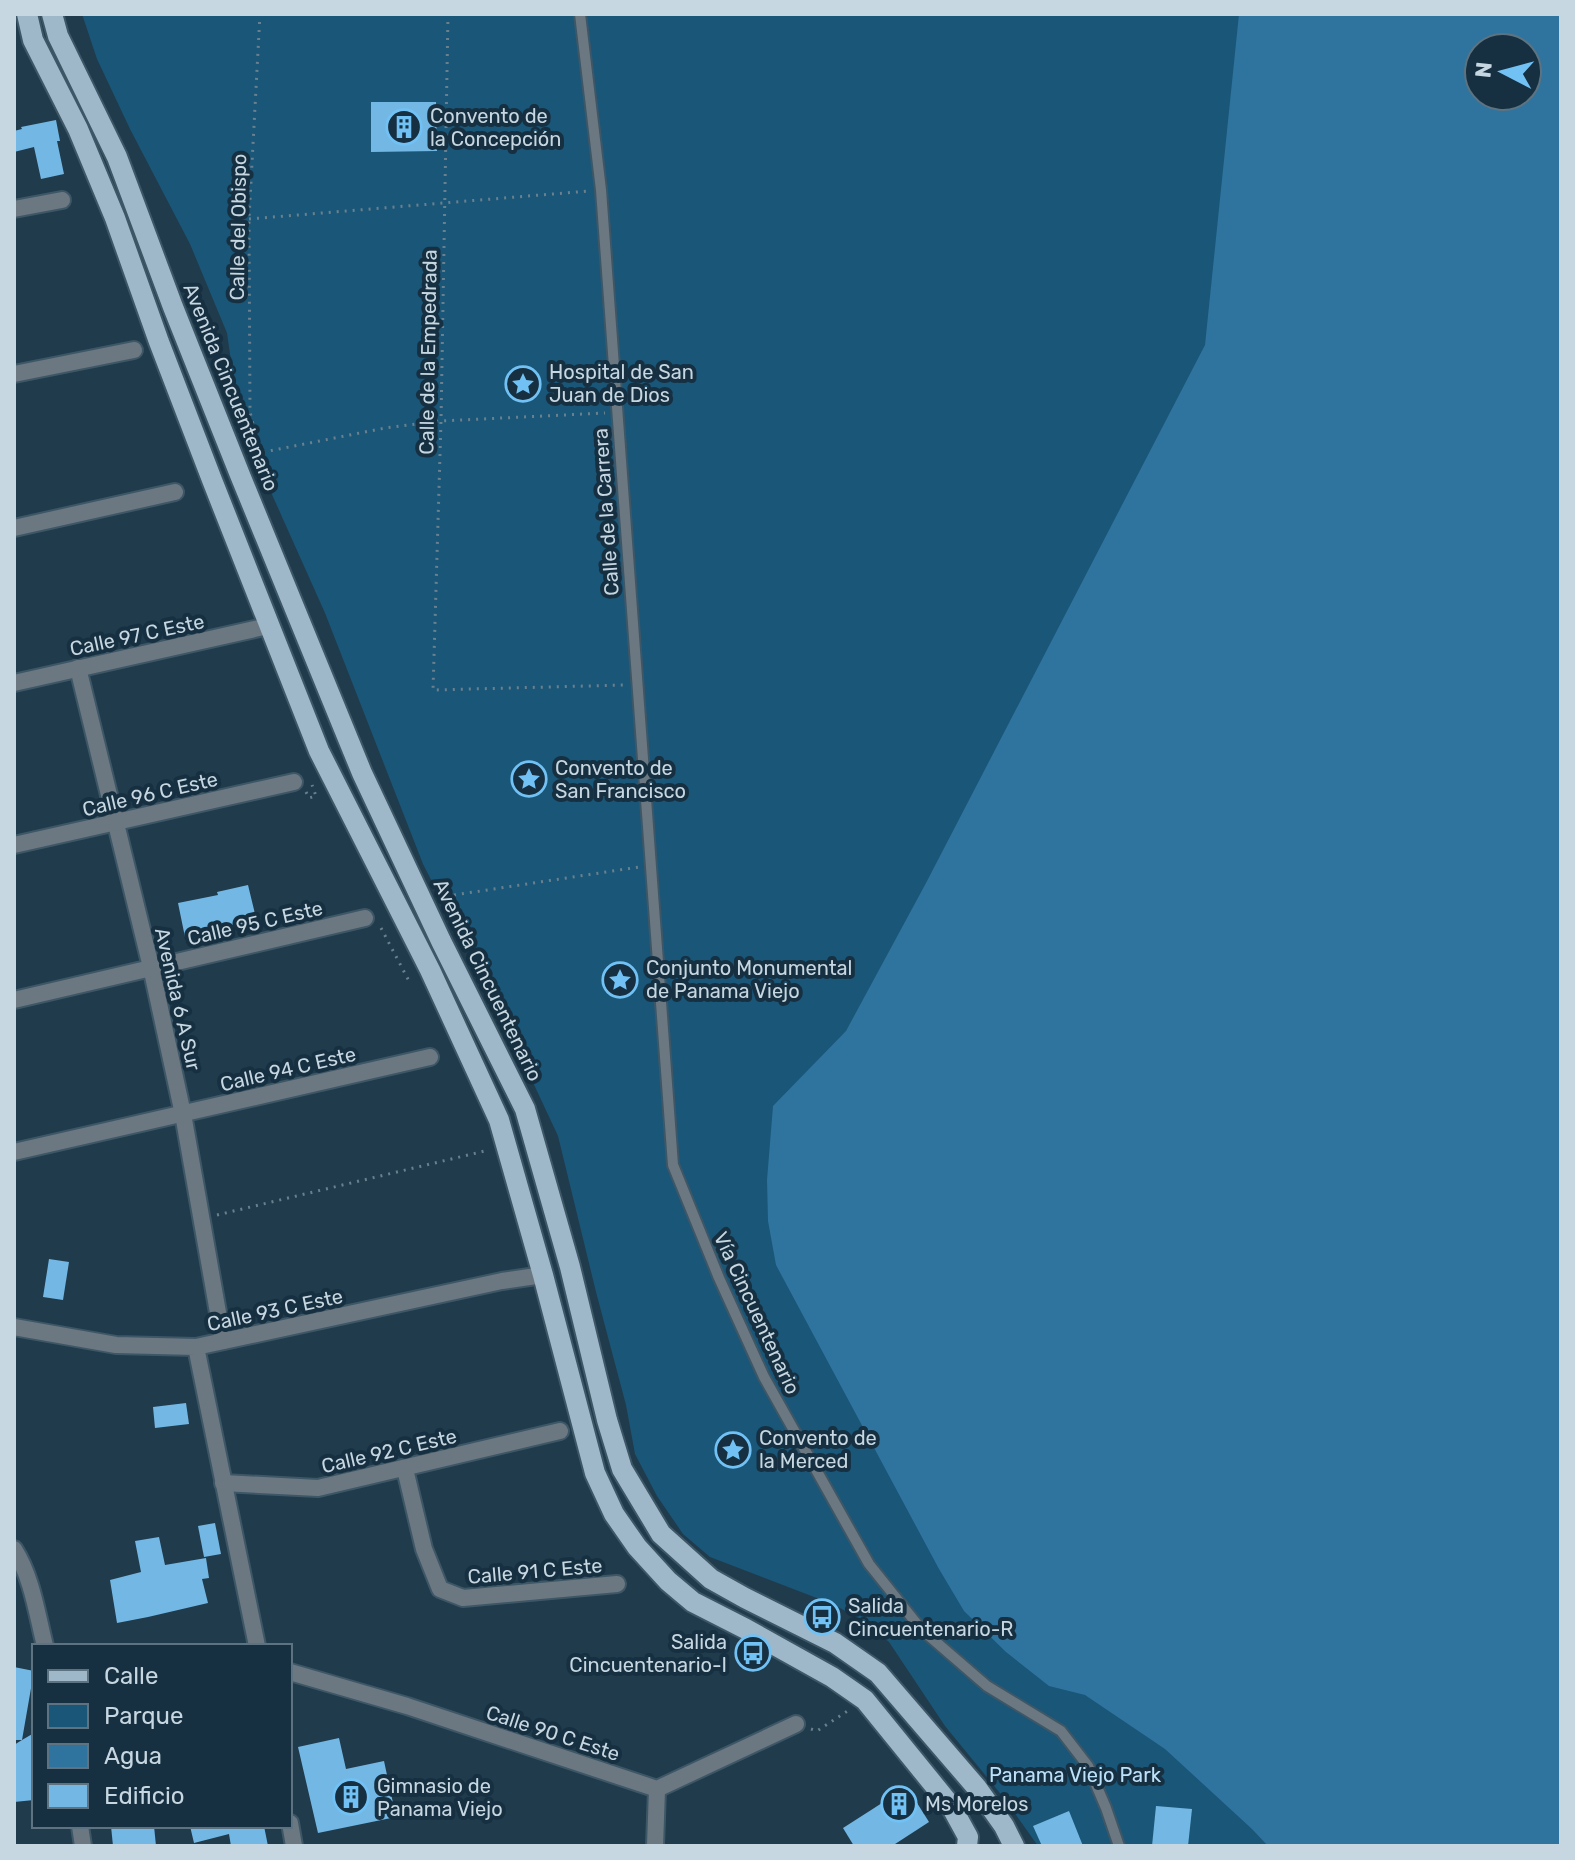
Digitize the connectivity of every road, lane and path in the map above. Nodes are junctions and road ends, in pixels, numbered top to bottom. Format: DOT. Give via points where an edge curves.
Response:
graph roads {
  1 [pos="27,14"];
  2 [pos="52,14"];
  3 [pos="260,14"];
  4 [pos="448,14"];
  5 [pos="580,14"];
  6 [pos="601,190"];
  7 [pos="62,200"];
  8 [pos="444,202"];
  9 [pos="14,209"];
  10 [pos="249,219"];
  11 [pos="134,350"];
  12 [pos="14,374"];
  13 [pos="617,412"];
  14 [pos="441,421"];
  15 [pos="175,492"];
  16 [pos="14,528"];
  17 [pos="268,626"];
  18 [pos="78,668"];
  19 [pos="14,683"];
  20 [pos="636,685"];
  21 [pos="294,782"];
  22 [pos="115,823"];
  23 [pos="14,845"];
  24 [pos="651,865"];
  25 [pos="454,895"];
  26 [pos="365,918"];
  27 [pos="151,967"];
  28 [pos="430,970"];
  29 [pos="14,1000"];
  30 [pos="430,1057"];
  31 [pos="183,1114"];
  32 [pos="506,1146"];
  33 [pos="14,1152"];
  34 [pos="201,1219"];
  35 [pos="543,1275"];
  36 [pos="14,1327"];
  37 [pos="223,1341"];
  38 [pos="196,1347"];
  39 [pos="560,1431"];
  40 [pos="405,1469"];
  41 [pos="223,1483"];
  42 [pos="14,1549"];
  43 [pos="617,1584"];
  44 [pos="44,1644"];
  45 [pos="257,1644"];
  46 [pos="292,1673"];
  47 [pos="865,1700"];
  48 [pos="796,1724"];
  49 [pos="657,1789"];
  50 [pos="655,1846"];
  51 [pos="967,1846"];
  52 [pos="1014,1846"];
  53 [pos="1119,1846"];
  1 -- 17 [label="main road" via="33,40 115,218"];
  2 -- 52 [label="main road, Avenida Cincuentenario" via="117,157 362,773 525,1109 622,1469 661,1534 711,1579 835,1643 878,1673 977,1788"];
  3 -- 10 [label="path, Calle del Obispo"];
  4 -- 8 [label="path, Calle de la Empedrada"];
  5 -- 6 [label="lane, Calle de la Carrera"];
  6 -- 8 [label="path"];
  6 -- 13 [label="lane, Calle de la Carrera"];
  7 -- 9 [label="street"];
  8 -- 10 [label="path"];
  8 -- 14 [label="path, Calle de la Empedrada"];
  10 -- 14 [label="path, Calle del Obispo" via="250,412 264,452"];
  11 -- 12 [label="street"];
  13 -- 14 [label="path"];
  13 -- 20 [label="lane, Calle de la Carrera"];
  14 -- 20 [label="path, Calle de la Empedrada" via="433,690"];
  15 -- 16 [label="street"];
  17 -- 18 [label="street, Calle 97 C Este"];
  17 -- 28 [label="main road" via="319,751"];
  18 -- 19 [label="street, Calle 97 C Este"];
  18 -- 22 [label="street, Avenida 6 A Sur"];
  20 -- 24 [label="lane, Calle de la Carrera"];
  21 -- 22 [label="street, Calle 96 C Este"];
  22 -- 23 [label="street, Calle 96 C Este"];
  22 -- 27 [label="street, Avenida 6 A Sur"];
  24 -- 25 [label="path"];
  24 -- 53 [label="lane, Vía Cincuentenario" via="673,1165 764,1377 869,1564 921,1629 987,1686 1061,1731 1088,1766"];
  26 -- 27 [label="street, Calle 95 C Este"];
  26 -- 28 [label="path" via="380,926 409,981"];
  27 -- 29 [label="street, Calle 95 C Este"];
  27 -- 31 [label="street, Avenida 6 A Sur"];
  28 -- 32 [label="main road"];
  30 -- 31 [label="street, Calle 94 C Este"];
  31 -- 33 [label="street, Calle 94 C Este"];
  31 -- 34 [label="street, Avenida 6 A Sur"];
  32 -- 34 [label="path"];
  32 -- 35 [label="main road"];
  34 -- 37 [label="street, Avenida 6 A Sur"];
  35 -- 37 [label="street, Calle 93 C Este"];
  35 -- 47 [label="main road" via="595,1473 637,1547 693,1602"];
  36 -- 38 [label="street, Calle 93 C Este" via="116,1345"];
  37 -- 38 [label="street, Calle 93 C Este"];
  38 -- 41 [label="street"];
  39 -- 40 [label="street, Calle 92 C Este"];
  40 -- 41 [label="street, Calle 92 C Este" via="318,1488"];
  40 -- 43 [label="street, Calle 91 C Este" via="424,1549 440,1589 463,1598"];
  41 -- 45 [label="street"];
  42 -- 44 [label="street"];
  46 -- 49 [label="street, Calle 90 C Este"];
  47 -- 48 [label="path" via="817,1731"];
  47 -- 51 [label="main road" via="951,1806 968,1837"];
  48 -- 49 [label="street"];
  49 -- 50 [label="street"];
}
